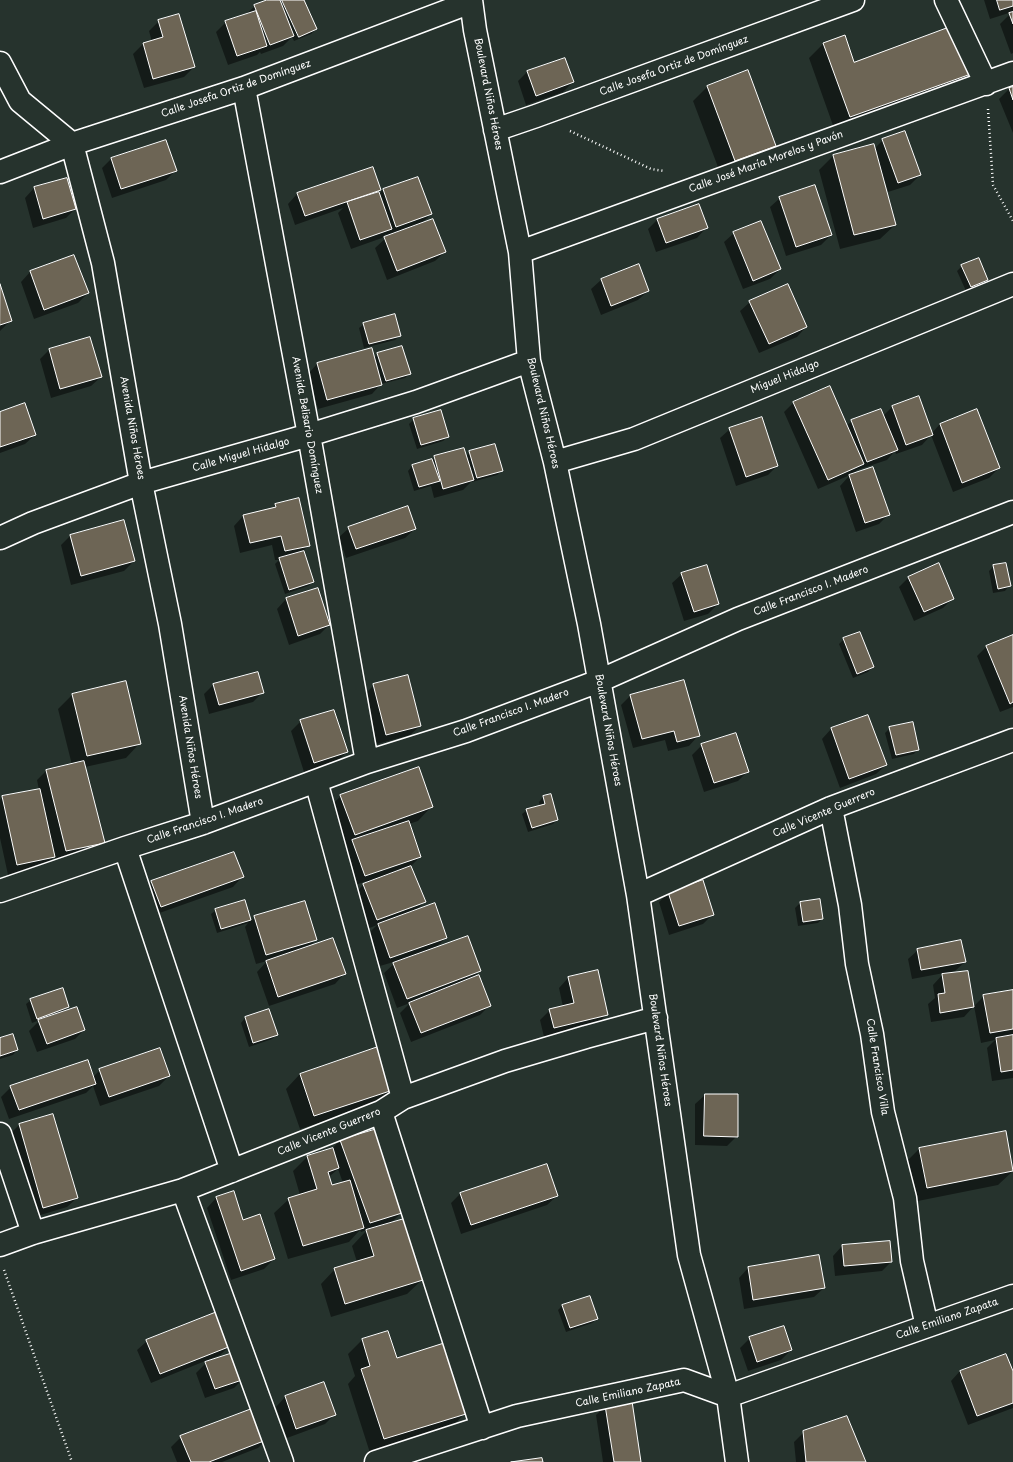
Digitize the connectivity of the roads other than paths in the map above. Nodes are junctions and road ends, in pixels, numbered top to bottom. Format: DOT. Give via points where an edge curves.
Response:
graph roads {
  1 [pos="853,0"];
  2 [pos="946,0"];
  3 [pos="471,1"];
  4 [pos="0,63"];
  5 [pos="1013,73"];
  6 [pos="986,84"];
  7 [pos="244,88"];
  8 [pos="495,130"];
  9 [pos="72,144"];
  10 [pos="0,172"];
  11 [pos="520,252"];
  12 [pos="1013,284"];
  13 [pos="529,361"];
  14 [pos="309,435"];
  15 [pos="555,462"];
  16 [pos="141,483"];
  17 [pos="1013,512"];
  18 [pos="0,538"];
  19 [pos="599,681"];
  20 [pos="1013,740"];
  21 [pos="367,762"];
  22 [pos="316,781"];
  23 [pos="831,808"];
  24 [pos="203,823"];
  25 [pos="125,848"];
  26 [pos="0,891"];
  27 [pos="638,895"];
  28 [pos="656,1018"];
  29 [pos="403,1098"];
  30 [pos="381,1112"];
  31 [pos="0,1134"];
  32 [pos="232,1171"];
  33 [pos="183,1190"];
  34 [pos="33,1233"];
  35 [pos="1,1255"];
  36 [pos="1013,1296"];
  37 [pos="927,1326"];
  38 [pos="728,1396"];
  39 [pos="482,1428"];
  40 [pos="282,1462"];
  41 [pos="376,1462"];
  42 [pos="737,1462"];
  1 -- 8 [label="street, Calle Josefa Ortiz de Domínguez"];
  2 -- 6 [label="street"];
  3 -- 7 [label="street, Calle Josefa Ortiz de Domínguez"];
  3 -- 8 [label="street, Boulevard Niños Héroes"];
  4 -- 9 [label="street" via="20,101"];
  5 -- 6 [label="street, Calle José María Morelos y Pavón"];
  6 -- 11 [label="street, Calle José María Morelos y Pavón"];
  7 -- 9 [label="street, Calle Josefa Ortiz de Domínguez"];
  7 -- 14 [label="street, Avenida Belisario Domínguez"];
  8 -- 11 [label="street, Boulevard Niños Héroes"];
  9 -- 10 [label="street, Calle Josefa Ortiz de Domínguez"];
  9 -- 16 [label="street, Avenida Niños Héroes" via="103,263"];
  11 -- 13 [label="street, Boulevard Niños Héroes"];
  12 -- 15 [label="street, Miguel Hidalgo" via="634,439"];
  13 -- 14 [label="street, Calle Miguel Hidalgo" via="416,402"];
  13 -- 15 [label="street, Boulevard Niños Héroes"];
  14 -- 16 [label="street, Calle Miguel Hidalgo"];
  14 -- 21 [label="street, Avenida Belisario Domínguez"];
  15 -- 19 [label="street, Boulevard Niños Héroes"];
  16 -- 18 [label="street, Calle Miguel Hidalgo"];
  16 -- 24 [label="street, Avenida Niños Héroes" via="170,624"];
  17 -- 19 [label="street, Calle Francisco I. Madero" via="738,619"];
  19 -- 21 [label="street, Calle Francisco I. Madero" via="466,731"];
  19 -- 27 [label="street, Boulevard Niños Héroes"];
  20 -- 23 [label="street, Calle Vicente Guerrero"];
  21 -- 22 [label="street, Calle Francisco I. Madero"];
  22 -- 24 [label="street, Calle Francisco I. Madero"];
  22 -- 29 [label="street"];
  23 -- 27 [label="street, Calle Vicente Guerrero"];
  23 -- 37 [label="street, Calle Francisco Villa" via="850,905 857,964 872,1034 883,1112 905,1198 912,1261"];
  24 -- 25 [label="street, Calle Francisco I. Madero"];
  25 -- 26 [label="street, Calle Francisco I. Madero"];
  25 -- 32 [label="street"];
  27 -- 28 [label="street, Boulevard Niños Héroes"];
  28 -- 29 [label="street, Calle Vicente Guerrero" via="505,1061"];
  28 -- 38 [label="street, Boulevard Niños Héroes" via="689,1255"];
  29 -- 30 [label="street, Calle Vicente Guerrero"];
  30 -- 32 [label="street, Calle Vicente Guerrero"];
  30 -- 39 [label="street"];
  31 -- 34 [label="street"];
  32 -- 33 [label="street, Calle Vicente Guerrero"];
  33 -- 34 [label="street, Calle Vicente Guerrero"];
  33 -- 40 [label="street"];
  34 -- 35 [label="street, Calle Vicente Guerrero"];
  36 -- 37 [label="street, Calle Emiliano Zapata"];
  37 -- 38 [label="street, Calle Emiliano Zapata"];
  38 -- 39 [label="street, Calle Emiliano Zapata" via="684,1380 517,1416"];
  38 -- 42 [label="street, Boulevard Niños Héroes"];
  39 -- 41 [label="street, Calle Emiliano Zapata"];
}
